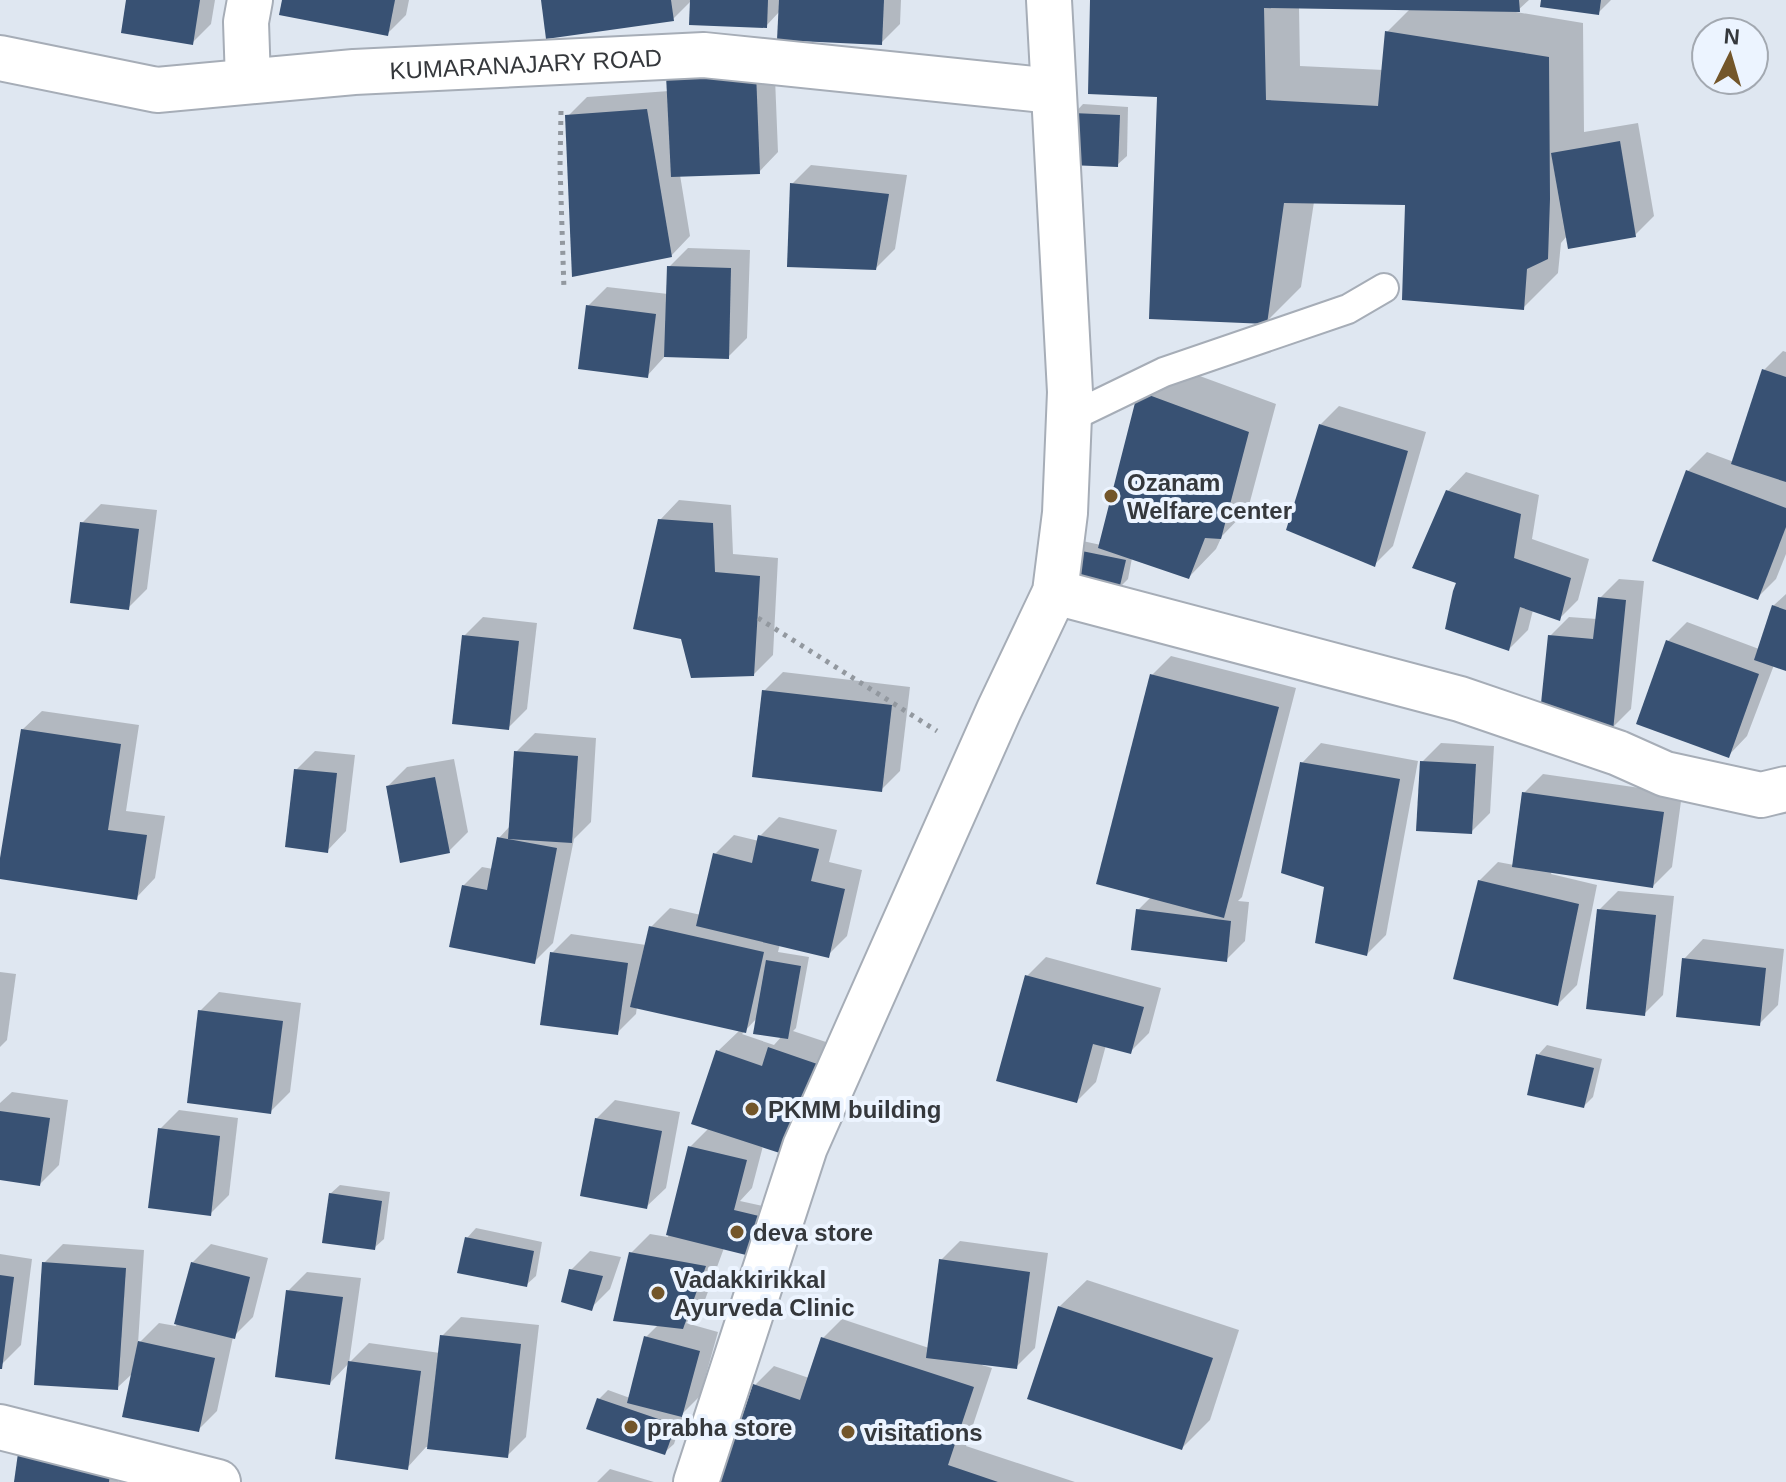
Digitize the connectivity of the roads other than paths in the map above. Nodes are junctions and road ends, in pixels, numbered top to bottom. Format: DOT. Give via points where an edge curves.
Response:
graph roads {
  1 [pos="250,0"];
  2 [pos="1049,0"];
  3 [pos="0,58"];
  4 [pos="248,81"];
  5 [pos="1053,91"];
  6 [pos="1384,288"];
  7 [pos="1069,418"];
  8 [pos="1055,592"];
  9 [pos="1786,789"];
  10 [pos="0,1427"];
  11 [pos="218,1482"];
  12 [pos="696,1482"];
  1 -- 4 [label="street"];
  2 -- 5 [label="street"];
  3 -- 4 [label="street, KUMARANAJARY ROAD" via="157,90"];
  4 -- 5 [label="street, KUMARANAJARY ROAD" via="704,55"];
  5 -- 7 [label="street"];
  6 -- 7 [label="lane" via="1348,309 1164,372"];
  7 -- 8 [label="street"];
  8 -- 9 [label="street" via="1460,699 1665,774 1761,795"];
  8 -- 12 [label="street" via="805,1147"];
  10 -- 11 [label="street"];
}
